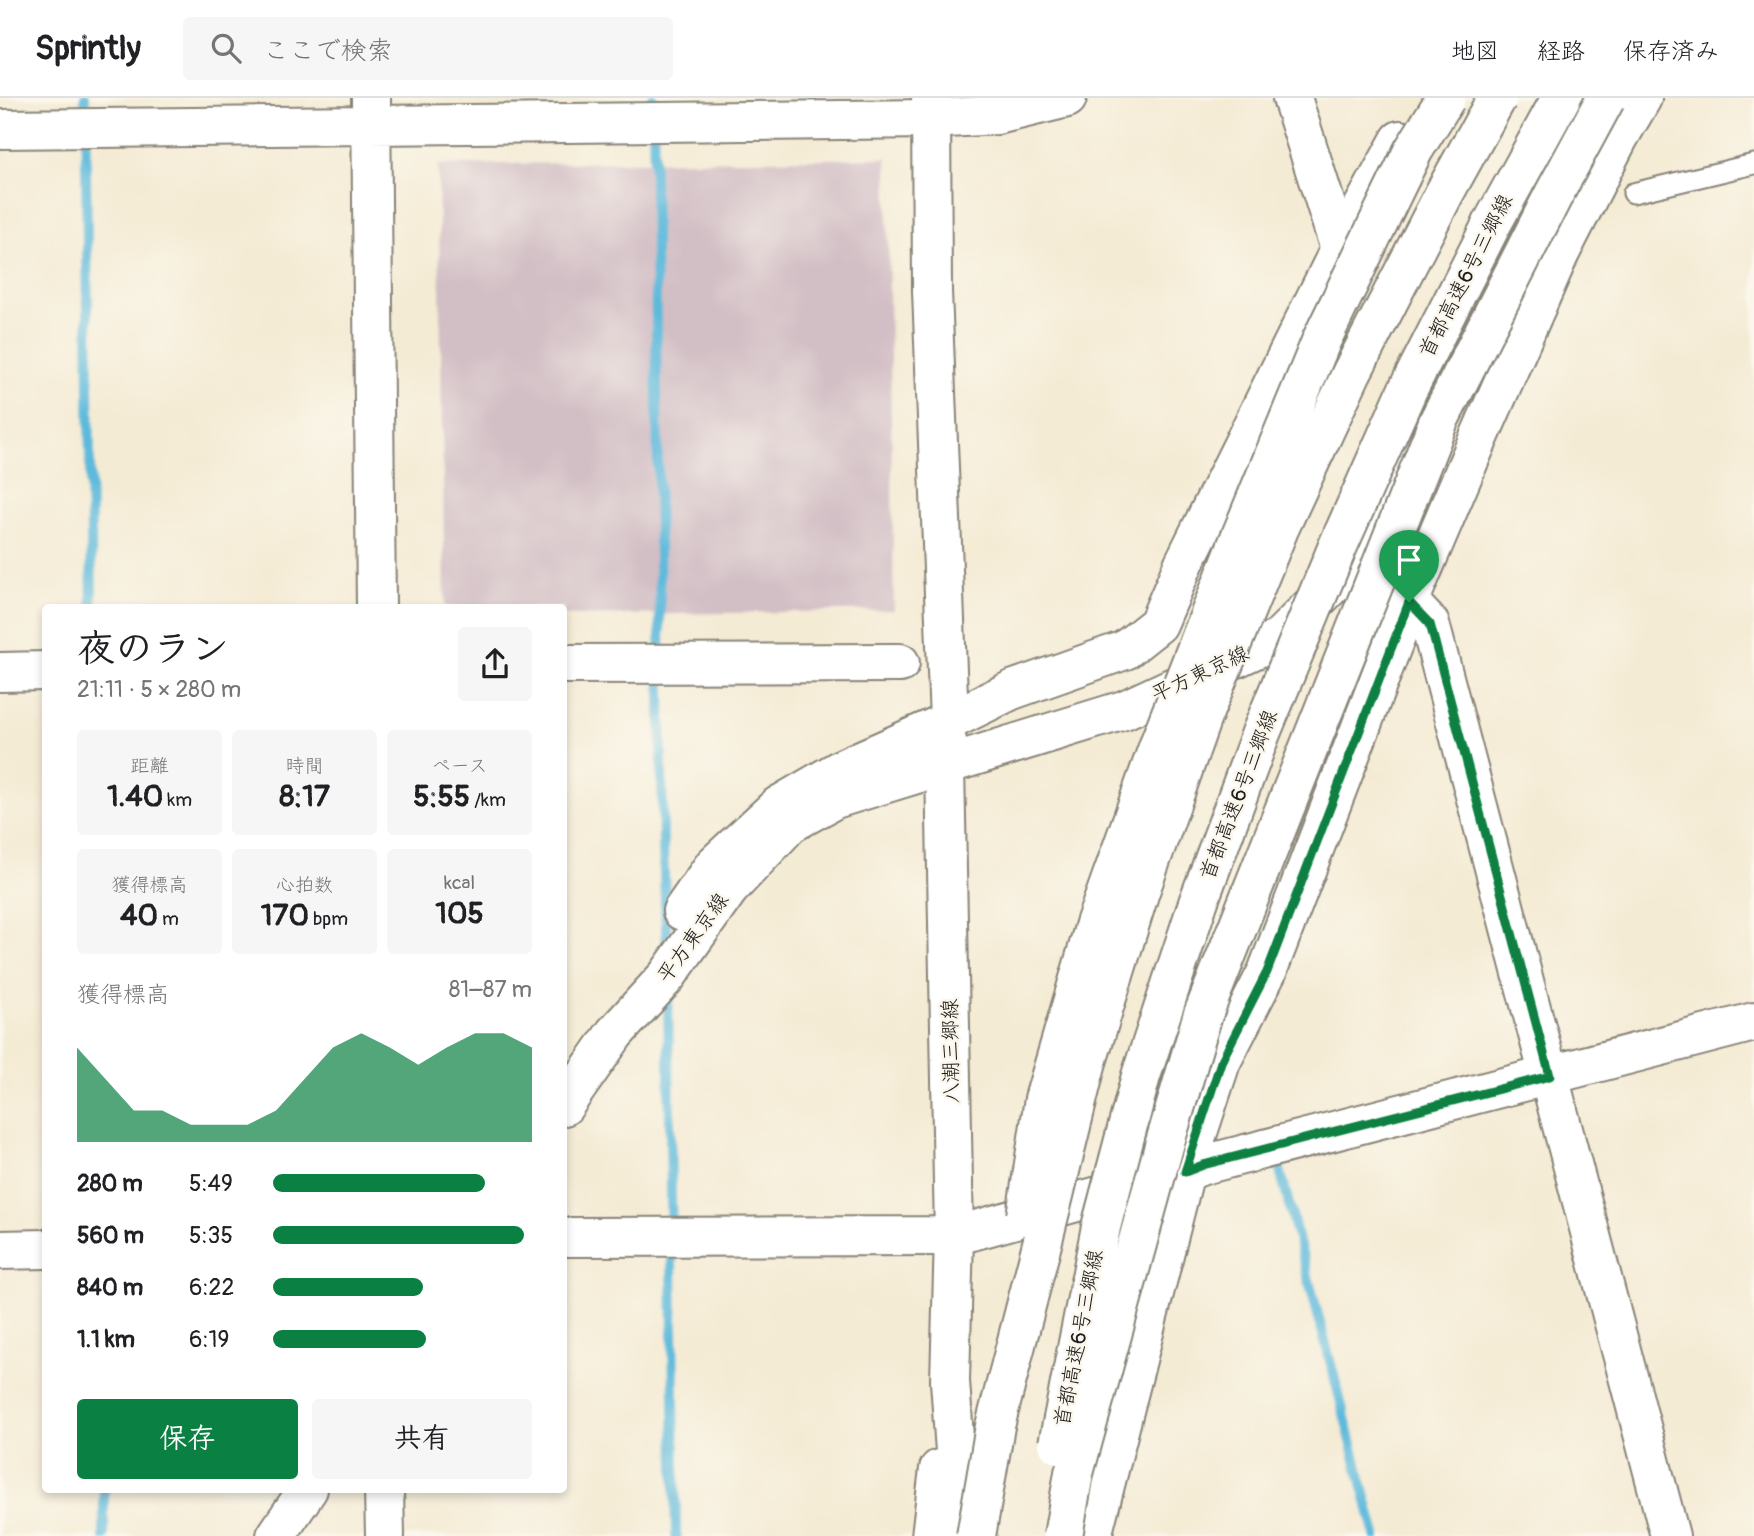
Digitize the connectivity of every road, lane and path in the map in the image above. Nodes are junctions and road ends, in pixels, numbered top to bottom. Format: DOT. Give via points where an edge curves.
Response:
graph roads {
  1 [pos="1068,98"];
  2 [pos="1292,98"];
  3 [pos="1424,98"];
  4 [pos="1446,98"];
  5 [pos="1497,98"];
  6 [pos="1561,98"];
  7 [pos="1583,98"];
  8 [pos="1606,98"];
  9 [pos="1642,98"];
  10 [pos="931,108"];
  11 [pos="371,112"];
  12 [pos="0,129"];
  13 [pos="1754,164"];
  14 [pos="1633,193"];
  15 [pos="1340,249"];
  16 [pos="1409,602"];
  17 [pos="376,604"];
  18 [pos="900,663"];
  19 [pos="567,664"];
  20 [pos="42,671"];
  21 [pos="0,672"];
  22 [pos="948,721"];
  23 [pos="945,765"];
  24 [pos="1754,1023"];
  25 [pos="615,1033"];
  26 [pos="1550,1076"];
  27 [pos="567,1102"];
  28 [pos="1185,1172"];
  29 [pos="954,1236"];
  30 [pos="567,1237"];
  31 [pos="0,1250"];
  32 [pos="42,1250"];
  33 [pos="950,1381"];
  34 [pos="995,1426"];
  35 [pos="305,1493"];
  36 [pos="384,1493"];
  37 [pos="276,1536"];
  38 [pos="385,1536"];
  39 [pos="931,1536"];
  40 [pos="961,1536"];
  41 [pos="976,1536"];
  42 [pos="1041,1536"];
  43 [pos="1063,1536"];
  44 [pos="1092,1536"];
  45 [pos="1670,1536"];
  1 -- 10 [label="main road" via="997,115"];
  2 -- 15 [label="main road"];
  3 -- 15 [label="main road, 平方東京線"];
  4 -- 34 [label="main road, bridge" via="1413,151 1322,338 1166,727 1095,924 1044,1099"];
  5 -- 34 [label="main road, bridge" via="1352,372 1279,529 1202,717 1140,891 1086,1065"];
  6 -- 42 [label="main road, 首都高速6号三郷線, bridge" via="1407,391 1261,733 1198,903 1141,1076 1101,1227"];
  7 -- 23 [label="main road, 平方東京線" via="1469,304 1352,565 1279,638 1124,710"];
  8 -- 43 [label="main road, bridge" via="1439,420 1202,1017 1078,1460"];
  9 -- 16 [label="main road" via="1559,255"];
  10 -- 11 [label="main road"];
  10 -- 22 [label="main road, 八潮三郷線" via="932,291"];
  11 -- 12 [label="main road"];
  11 -- 17 [label="main road"];
  13 -- 14 [label="lane"];
  15 -- 22 [label="main road, 平方東京線" via="1158,624 1125,650 1012,690"];
  16 -- 26 [label="main road" via="1430,624"];
  16 -- 28 [label="main road" via="1267,972 1221,1062"];
  18 -- 19 [label="main road"];
  20 -- 21 [label="main road"];
  22 -- 23 [label="main road, 八潮三郷線"];
  22 -- 25 [label="main road, 平方東京線" via="843,768 778,806 714,864 648,963"];
  23 -- 25 [label="main road, 平方東京線" via="835,799 790,824 729,889 667,976"];
  23 -- 29 [label="main road, 八潮三郷線"];
  24 -- 26 [label="main road"];
  25 -- 27 [label="main road, 平方東京線"];
  26 -- 28 [label="main road"];
  26 -- 45 [label="main road"];
  28 -- 29 [label="main road"];
  28 -- 44 [label="main road"];
  29 -- 30 [label="main road"];
  29 -- 33 [label="main road, 八潮三郷線"];
  31 -- 32 [label="main road"];
  33 -- 39 [label="main road, 八潮三郷線"];
  33 -- 40 [label="main road, 八潮三郷線"];
  34 -- 41 [label="main road, bridge"];
  35 -- 37 [label="main road"];
  36 -- 38 [label="main road"];
}
